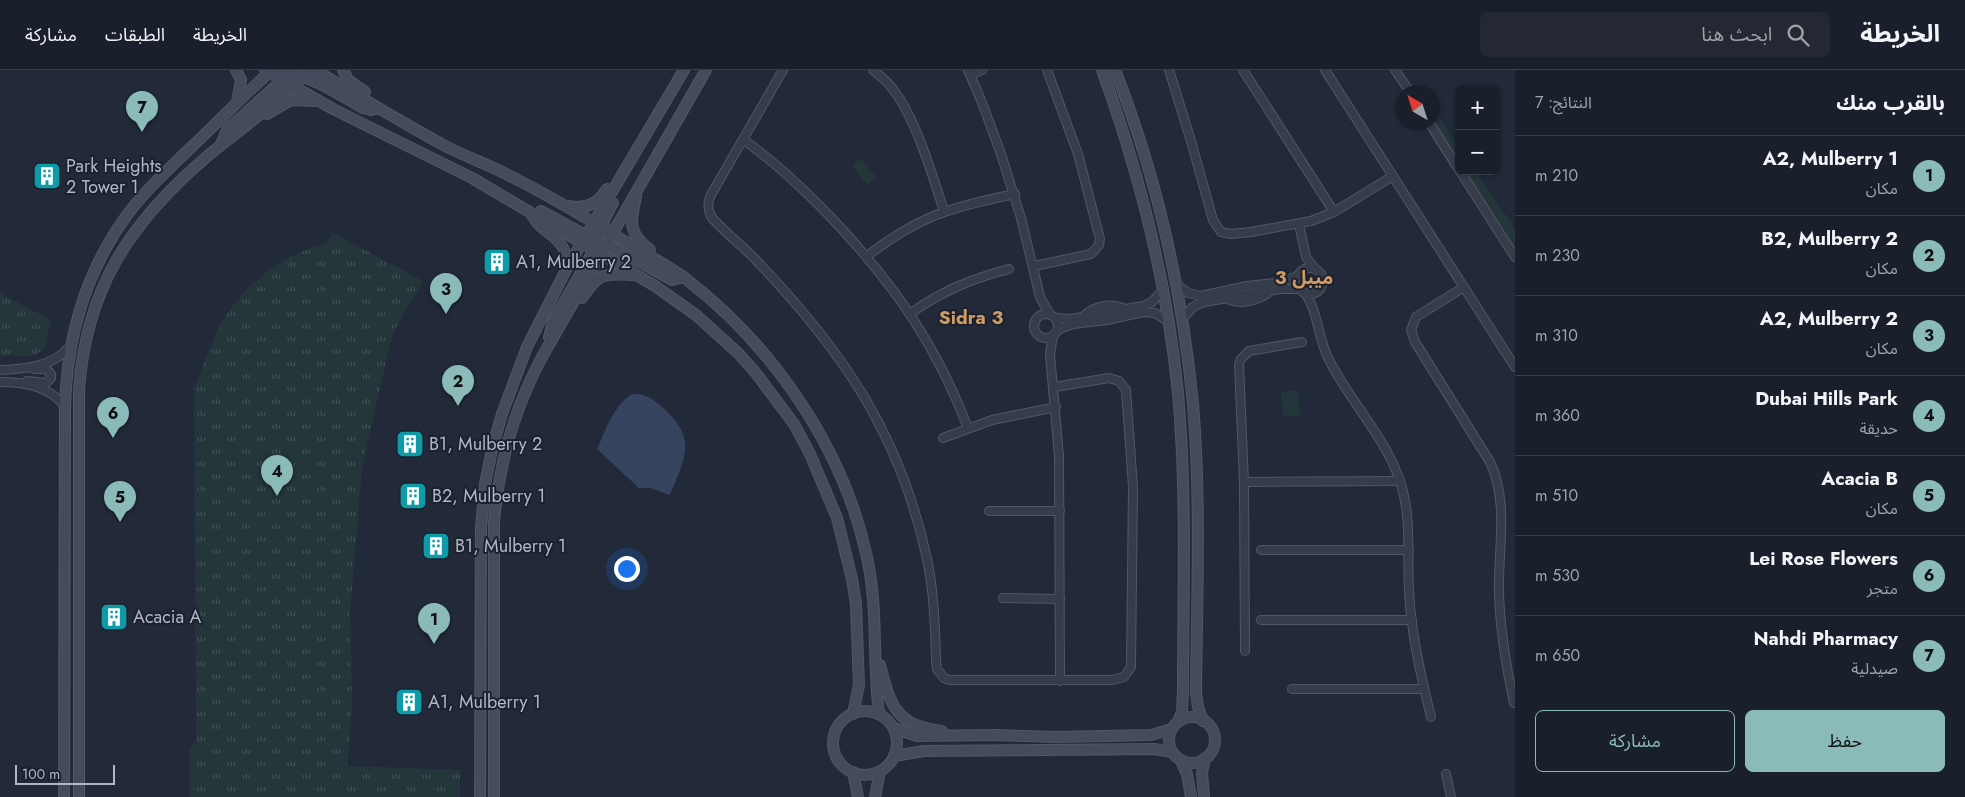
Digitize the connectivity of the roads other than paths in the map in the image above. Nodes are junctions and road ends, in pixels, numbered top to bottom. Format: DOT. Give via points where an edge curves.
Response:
graph roads {
  1 [pos="236,70"];
  2 [pos="315,70"];
  3 [pos="343,70"];
  4 [pos="684,70"];
  5 [pos="706,70"];
  6 [pos="783,70"];
  7 [pos="874,70"];
  8 [pos="982,70"];
  9 [pos="1046,70"];
  10 [pos="1102,70"];
  11 [pos="1115,70"];
  12 [pos="1169,70"];
  13 [pos="1242,70"];
  14 [pos="1325,70"];
  15 [pos="1395,70"];
  16 [pos="269,71"];
  17 [pos="294,73"];
  18 [pos="969,73"];
  19 [pos="292,85"];
  20 [pos="1405,85"];
  21 [pos="319,101"];
  22 [pos="236,104"];
  23 [pos="378,108"];
  24 [pos="252,120"];
  25 [pos="1434,130"];
  26 [pos="744,140"];
  27 [pos="221,145"];
  28 [pos="628,163"];
  29 [pos="1455,164"];
  30 [pos="1462,175"];
  31 [pos="1393,176"];
  32 [pos="639,184"];
  33 [pos="1014,194"];
  34 [pos="502,195"];
  35 [pos="561,204"];
  36 [pos="944,211"];
  37 [pos="531,212"];
  38 [pos="1334,212"];
  39 [pos="1299,224"];
  40 [pos="612,233"];
  41 [pos="596,240"];
  42 [pos="1304,251"];
  43 [pos="866,256"];
  44 [pos="1515,257"];
  45 [pos="660,262"];
  46 [pos="1034,266"];
  47 [pos="567,268"];
  48 [pos="1009,269"];
  49 [pos="1314,269"];
  50 [pos="1300,274"];
  51 [pos="635,275"];
  52 [pos="684,277"];
  53 [pos="1176,284"];
  54 [pos="1464,287"];
  55 [pos="1164,289"];
  56 [pos="1303,291"];
  57 [pos="1317,292"];
  58 [pos="1040,297"];
  59 [pos="568,309"];
  60 [pos="1314,311"];
  61 [pos="911,313"];
  62 [pos="1052,316"];
  63 [pos="1038,317"];
  64 [pos="1182,319"];
  65 [pos="1169,322"];
  66 [pos="1055,333"];
  67 [pos="1040,337"];
  68 [pos="1302,342"];
  69 [pos="548,345"];
  70 [pos="70,346"];
  71 [pos="1050,355"];
  72 [pos="1515,367"];
  73 [pos="23,368"];
  74 [pos="0,370"];
  75 [pos="0,382"];
  76 [pos="23,383"];
  77 [pos="1054,387"];
  78 [pos="65,406"];
  79 [pos="1056,406"];
  80 [pos="968,428"];
  81 [pos="943,438"];
  82 [pos="1244,482"];
  83 [pos="1400,482"];
  84 [pos="989,511"];
  85 [pos="1060,511"];
  86 [pos="1261,550"];
  87 [pos="1408,550"];
  88 [pos="1003,598"];
  89 [pos="1060,598"];
  90 [pos="1261,620"];
  91 [pos="1412,620"];
  92 [pos="876,651"];
  93 [pos="1244,651"];
  94 [pos="1060,680"];
  95 [pos="1292,689"];
  96 [pos="1424,689"];
  97 [pos="1513,690"];
  98 [pos="1514,703"];
  99 [pos="853,714"];
  100 [pos="879,714"];
  101 [pos="1431,718"];
  102 [pos="1203,721"];
  103 [pos="1175,725"];
  104 [pos="894,728"];
  105 [pos="965,736"];
  106 [pos="1172,752"];
  107 [pos="894,756"];
  108 [pos="1205,758"];
  109 [pos="1181,761"];
  110 [pos="880,771"];
  111 [pos="853,772"];
  112 [pos="1446,774"];
  113 [pos="480,784"];
  114 [pos="494,784"];
  115 [pos="64,797"];
  116 [pos="79,797"];
  117 [pos="480,797"];
  118 [pos="494,797"];
  119 [pos="858,797"];
  120 [pos="875,797"];
  121 [pos="1191,797"];
  122 [pos="1204,797"];
  123 [pos="1451,797"];
  1 -- 22 [label="street" via="241,80"];
  2 -- 23 [label="street"];
  3 -- 23 [label="street" via="348,80 371,97"];
  4 -- 28 [label="street"];
  5 -- 32 [label="street"];
  6 -- 26 [label="street"];
  7 -- 36 [label="street" via="896,92 906,109"];
  8 -- 18 [label="street"];
  9 -- 46 [label="street" via="1078,154 1100,239 1091,254"];
  10 -- 55 [label="street" via="1142,191"];
  11 -- 53 [label="street" via="1154,187"];
  12 -- 39 [label="street" via="1217,228 1231,234"];
  13 -- 38 [label="street"];
  14 -- 31 [label="street"];
  15 -- 20 [label="street"];
  16 -- 17 [label="street"];
  16 -- 22 [label="street"];
  17 -- 19 [label="street"];
  17 -- 19 [label="street"];
  17 -- 23 [label="street" via="363,108"];
  17 -- 27 [label="street" via="227,130"];
  18 -- 33 [label="street"];
  19 -- 21 [label="street"];
  19 -- 24 [label="street"];
  21 -- 24 [label="street" via="291,100"];
  21 -- 34 [label="street"];
  22 -- 70 [label="street" via="142,196 122,222 88,284"];
  23 -- 35 [label="street"];
  24 -- 27 [label="street"];
  25 -- 29 [label="street"];
  26 -- 43 [label="street" via="799,184"];
  26 -- 94 [label="street" via="709,199 708,212 820,331 878,421 903,479 919,528 932,595 936,663 940,674 955,681"];
  27 -- 116 [label="street" via="155,206 121,250 98,298 83,352 79,390"];
  28 -- 35 [label="street" via="595,203 584,207"];
  28 -- 41 [label="street" via="628,175"];
  30 -- 44 [label="street"];
  31 -- 38 [label="street"];
  31 -- 54 [label="street"];
  32 -- 40 [label="street"];
  32 -- 45 [label="street" via="632,227 635,235"];
  33 -- 36 [label="street"];
  33 -- 46 [label="street"];
  34 -- 37 [label="street"];
  34 -- 41 [label="street" via="516,197"];
  35 -- 41 [label="street"];
  36 -- 43 [label="street" via="904,229"];
  37 -- 41 [label="street"];
  37 -- 47 [label="street" via="538,224 562,246"];
  38 -- 39 [label="street"];
  39 -- 42 [label="street"];
  40 -- 41 [label="street"];
  40 -- 45 [label="street"];
  41 -- 47 [label="street"];
  41 -- 51 [label="street"];
  41 -- 52 [label="street" via="672,280"];
  41 -- 59 [label="street"];
  41 -- 69 [label="street" via="552,322"];
  42 -- 49 [label="street"];
  42 -- 50 [label="street"];
  43 -- 61 [label="street"];
  45 -- 52 [label="street"];
  46 -- 58 [label="street"];
  47 -- 113 [label="street" via="516,373 499,422 486,476 481,528"];
  48 -- 61 [label="street" via="952,287"];
  49 -- 50 [label="street" via="1306,269"];
  49 -- 57 [label="street" via="1322,278"];
  50 -- 53 [label="street" via="1283,282 1201,296 1188,294"];
  50 -- 56 [label="street" via="1297,284"];
  51 -- 59 [label="street" via="601,276 593,281 579,302"];
  51 -- 99 [label="street" via="696,315 738,353 776,398 810,454 837,518 852,578 859,685"];
  52 -- 92 [label="street" via="758,346 791,389 823,442 849,498 866,552 874,601"];
  53 -- 64 [label="street"];
  54 -- 72 [label="street"];
  54 -- 97 [label="street" via="1416,318 1411,330 1415,342 1490,462 1499,484 1502,509 1500,614"];
  55 -- 62 [label="street" via="1148,304 1066,319"];
  55 -- 65 [label="street"];
  56 -- 57 [label="street"];
  56 -- 60 [label="street"];
  56 -- 64 [label="street" via="1287,288 1248,301 1236,302 1226,298 1198,304"];
  57 -- 60 [label="street"];
  58 -- 62 [label="street"];
  58 -- 63 [label="street"];
  59 -- 69 [label="street"];
  60 -- 83 [label="street" via="1320,340 1329,361 1387,452"];
  61 -- 80 [label="street" via="943,367"];
  62 -- 63 [label="street"];
  62 -- 66 [label="street" via="1058,324"];
  63 -- 67 [label="street" via="1034,326"];
  64 -- 102 [label="street" via="1196,458 1196,692"];
  65 -- 66 [label="street" via="1155,313 1144,312 1074,324"];
  65 -- 103 [label="street" via="1178,393 1182,471 1183,697"];
  66 -- 67 [label="street" via="1047,338"];
  66 -- 71 [label="street"];
  67 -- 71 [label="street"];
  68 -- 82 [label="street" via="1249,351 1241,359 1238,370"];
  69 -- 114 [label="street" via="515,416 496,500"];
  70 -- 73 [label="street" via="54,361"];
  70 -- 78 [label="street"];
  71 -- 77 [label="street"];
  73 -- 74 [label="street"];
  73 -- 76 [label="street" via="46,370 51,374 46,383"];
  75 -- 76 [label="street"];
  76 -- 78 [label="street" via="51,393"];
  77 -- 79 [label="street"];
  77 -- 94 [label="street" via="1109,378 1124,385 1133,487 1129,672 1118,680"];
  78 -- 115 [label="street"];
  79 -- 80 [label="street"];
  79 -- 85 [label="street"];
  80 -- 81 [label="street"];
  82 -- 83 [label="street"];
  82 -- 93 [label="street"];
  83 -- 87 [label="street" via="1409,522"];
  84 -- 85 [label="street"];
  85 -- 89 [label="street"];
  86 -- 87 [label="street"];
  87 -- 91 [label="street"];
  88 -- 89 [label="street"];
  89 -- 94 [label="street"];
  90 -- 91 [label="street"];
  91 -- 96 [label="street"];
  92 -- 100 [label="street"];
  92 -- 105 [label="street" via="887,693 898,712 916,725"];
  95 -- 96 [label="street"];
  96 -- 101 [label="street"];
  97 -- 98 [label="street"];
  99 -- 100 [label="street" via="866,711"];
  99 -- 111 [label="street" via="839,725 834,735 837,758"];
  100 -- 104 [label="street"];
  102 -- 103 [label="street" via="1191,718"];
  102 -- 108 [label="street" via="1212,730 1214,742"];
  103 -- 105 [label="street" via="1158,734 1144,736"];
  103 -- 106 [label="street" via="1169,740"];
  104 -- 105 [label="street" via="917,736"];
  104 -- 107 [label="street" via="897,742"];
  106 -- 107 [label="street" via="1154,749 924,750"];
  106 -- 109 [label="street"];
  107 -- 110 [label="street"];
  108 -- 109 [label="street" via="1194,763"];
  108 -- 122 [label="street" via="1202,773"];
  109 -- 121 [label="street" via="1188,774"];
  110 -- 111 [label="street" via="871,774"];
  110 -- 120 [label="street"];
  111 -- 119 [label="street"];
  112 -- 123 [label="street"];
  113 -- 114 [label="street"];
  113 -- 117 [label="street"];
  114 -- 118 [label="street"];
}
